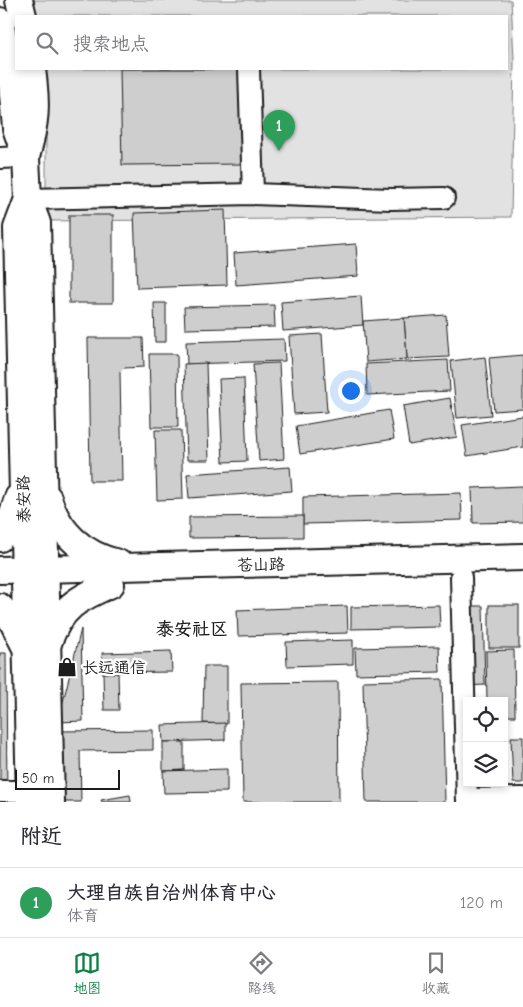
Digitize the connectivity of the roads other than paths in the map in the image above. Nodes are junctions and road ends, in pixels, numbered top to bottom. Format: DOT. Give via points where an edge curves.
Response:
graph roads {
  1 [pos="19,0"];
  2 [pos="23,15"];
  3 [pos="0,21"];
  4 [pos="32,70"];
  5 [pos="249,70"];
  6 [pos="26,157"];
  7 [pos="0,158"];
  8 [pos="253,194"];
  9 [pos="28,198"];
  10 [pos="444,198"];
  11 [pos="33,483"];
  12 [pos="0,538"];
  13 [pos="523,557"];
  14 [pos="133,567"];
  15 [pos="523,575"];
  16 [pos="461,577"];
  17 [pos="23,578"];
  18 [pos="111,584"];
  19 [pos="0,607"];
  20 [pos="37,647"];
  21 [pos="0,791"];
  22 [pos="37,798"];
  23 [pos="523,798"];
  24 [pos="467,801"];
  1 -- 2 [label="main road"];
  3 -- 6 [label="main road, 泰安路" via="12,84 16,128"];
  4 -- 6 [label="main road, 泰安路" via="36,94 35,124"];
  5 -- 8 [label="street"];
  6 -- 7 [label="street"];
  6 -- 9 [label="main road, 泰安路"];
  8 -- 9 [label="street"];
  8 -- 10 [label="street" via="391,200"];
  9 -- 11 [label="main road, 泰安路" via="16,228"];
  11 -- 12 [label="main road"];
  11 -- 14 [label="main road" via="71,539 101,558"];
  11 -- 17 [label="main road, 泰安路"];
  13 -- 14 [label="main road, 苍山路"];
  14 -- 17 [label="main road, 苍山路"];
  15 -- 16 [label="main road, 苍山路"];
  16 -- 18 [label="main road, 苍山路"];
  16 -- 24 [label="street"];
  17 -- 18 [label="main road, 苍山路"];
  17 -- 20 [label="main road, 泰安路"];
  18 -- 20 [label="main road" via="68,608"];
  19 -- 20 [label="main road"];
  20 -- 22 [label="main road, 泰安路"];
  21 -- 22 [label="street"];
  23 -- 24 [label="street"];
}
